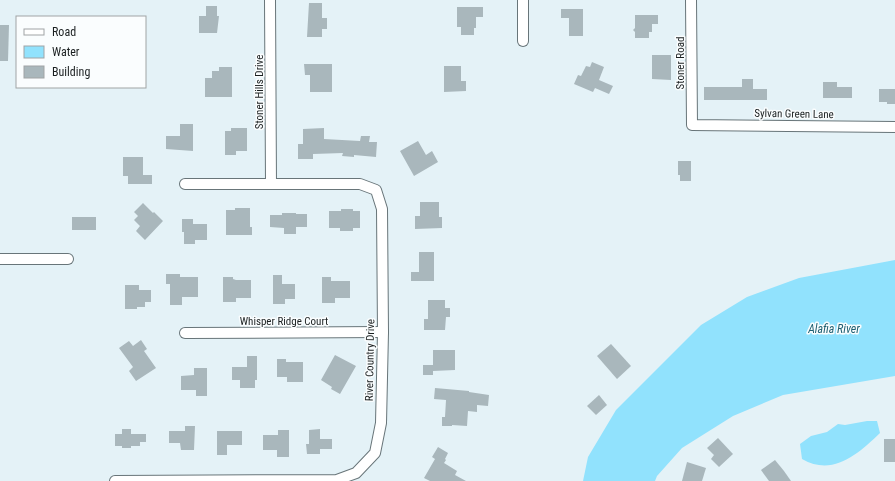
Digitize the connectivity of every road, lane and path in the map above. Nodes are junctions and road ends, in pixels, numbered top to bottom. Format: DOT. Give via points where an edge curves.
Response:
graph roads {
  1 [pos="270,0"];
  2 [pos="523,0"];
  3 [pos="691,0"];
  4 [pos="523,41"];
  5 [pos="692,126"];
  6 [pos="895,127"];
  7 [pos="185,184"];
  8 [pos="271,184"];
  9 [pos="0,259"];
  10 [pos="68,259"];
  11 [pos="383,332"];
  12 [pos="185,333"];
  13 [pos="115,481"];
  1 -- 8 [label="street, Stoner Hills Drive"];
  2 -- 4 [label="street"];
  3 -- 5 [label="street, Stoner Road"];
  5 -- 6 [label="street, Sylvan Green Lane"];
  7 -- 8 [label="street, River Country Drive"];
  8 -- 11 [label="street, River Country Drive" via="360,184 376,190 382,209"];
  9 -- 10 [label="street"];
  11 -- 12 [label="street, Whisper Ridge Court"];
  11 -- 13 [label="street, River Country Drive" via="381,423 375,453 356,473 337,480"];
}
